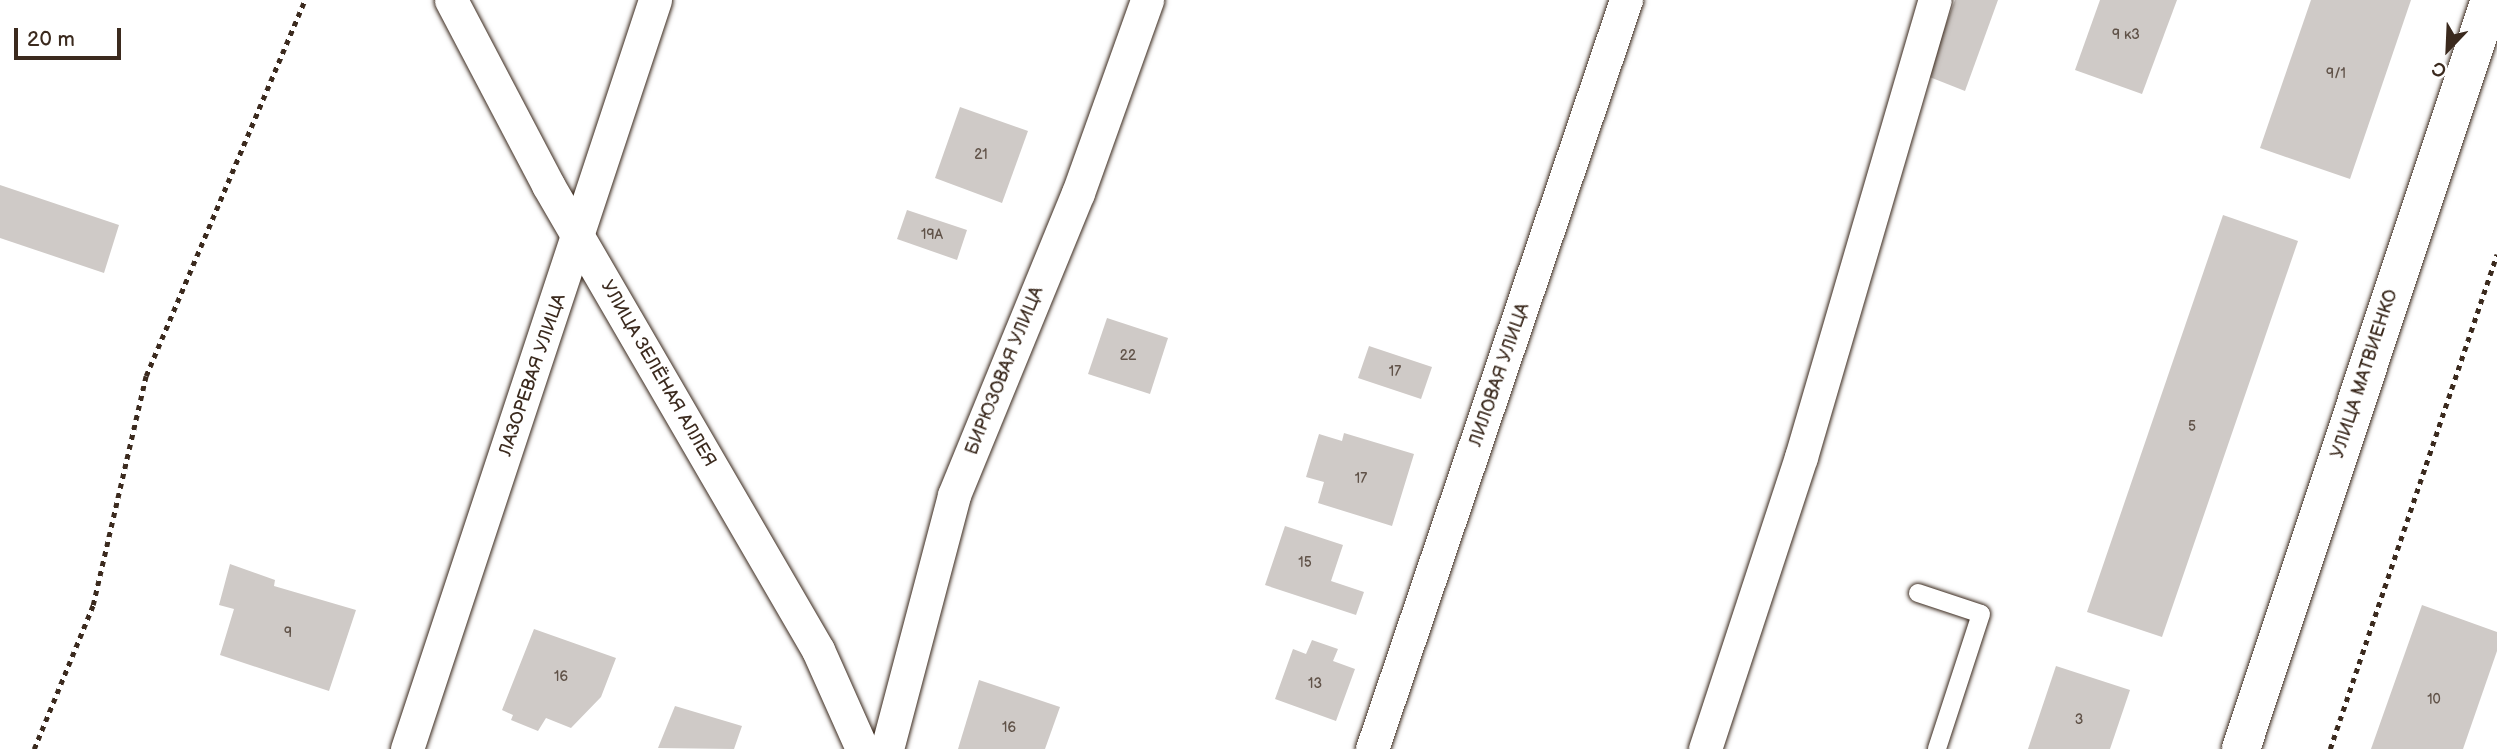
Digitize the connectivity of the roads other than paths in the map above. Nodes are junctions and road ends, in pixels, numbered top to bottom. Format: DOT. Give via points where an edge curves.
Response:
graph roads {
  1 [pos="451,0"];
  2 [pos="655,0"];
  3 [pos="1147,0"];
  4 [pos="1626,0"];
  5 [pos="1935,0"];
  6 [pos="2490,0"];
  7 [pos="579,238"];
  8 [pos="1918,593"];
  9 [pos="407,749"];
  10 [pos="862,749"];
  11 [pos="887,749"];
  12 [pos="1372,749"];
  13 [pos="1705,749"];
  14 [pos="1937,749"];
  15 [pos="2241,749"];
  1 -- 7 [label="street, УЛИЦА ЗЕЛЁНАЯ АЛЛЕЯ"];
  2 -- 7 [label="street, ЛАЗОРЕВАЯ УЛИЦА"];
  3 -- 11 [label="street, БИРЮЗОВАЯ УЛИЦА" via="1078,193 954,495"];
  4 -- 12 [label="street, ЛИЛОВАЯ УЛИЦА"];
  5 -- 13 [label="street" via="1801,457"];
  6 -- 15 [label="street, УЛИЦА МАТВИЕНКО"];
  7 -- 9 [label="street, ЛАЗОРЕВАЯ УЛИЦА"];
  7 -- 10 [label="street, УЛИЦА ЗЕЛЁНАЯ АЛЛЕЯ" via="818,650"];
  8 -- 14 [label="lane" via="1981,614"];
}
